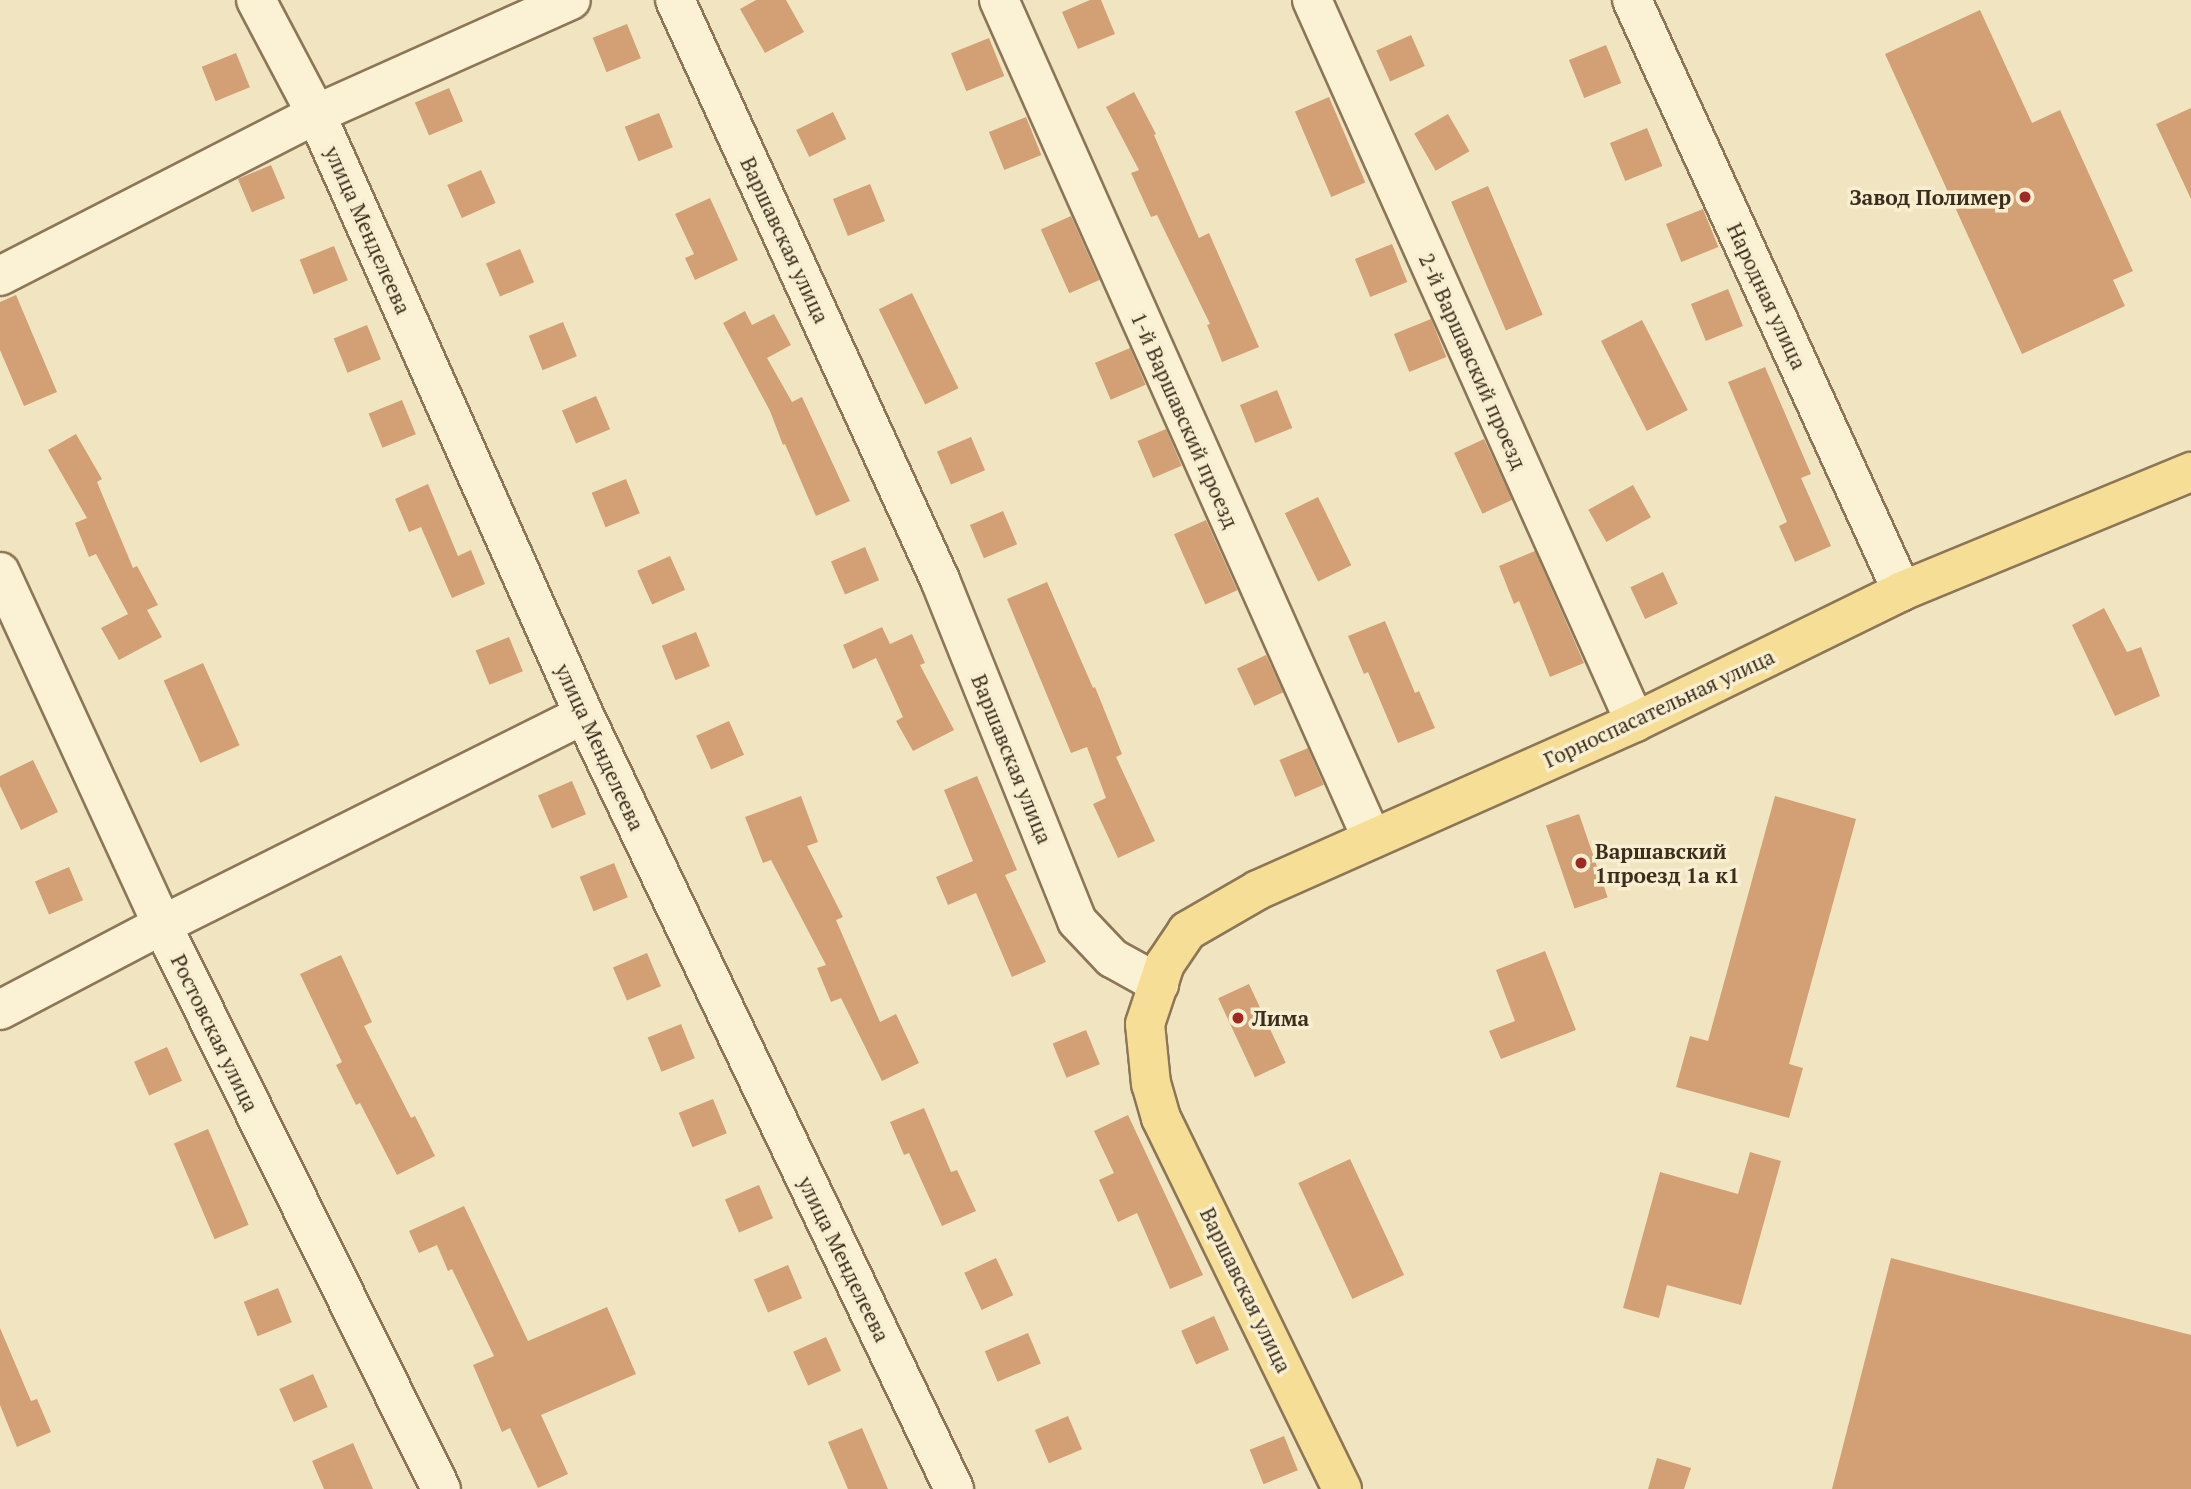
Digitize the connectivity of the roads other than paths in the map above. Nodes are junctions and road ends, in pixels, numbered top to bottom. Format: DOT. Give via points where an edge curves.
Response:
graph roads {
  1 [pos="257,0"];
  2 [pos="571,0"];
  3 [pos="675,0"];
  4 [pos="999,0"];
  5 [pos="1311,0"];
  6 [pos="1632,0"];
  7 [pos="316,114"];
  8 [pos="0,276"];
  9 [pos="2191,472"];
  10 [pos="0,572"];
  11 [pos="1902,591"];
  12 [pos="584,715"];
  13 [pos="1635,722"];
  14 [pos="1372,839"];
  15 [pos="162,925"];
  16 [pos="1159,984"];
  17 [pos="0,1010"];
  18 [pos="440,1489"];
  19 [pos="954,1489"];
  20 [pos="1342,1489"];
  1 -- 7 [label="street, улица Менделеева"];
  2 -- 7 [label="street"];
  3 -- 16 [label="street, Варшавская улица" via="940,580 1077,921 1112,958"];
  4 -- 14 [label="street, 1-й Варшавский проезд"];
  5 -- 13 [label="street, 2-й Варшавский проезд"];
  6 -- 11 [label="street, Народная улица"];
  7 -- 8 [label="street"];
  7 -- 12 [label="street, улица Менделеева"];
  9 -- 11 [label="main road, Горноспасательная улица"];
  10 -- 15 [label="street, Ростовская улица"];
  11 -- 13 [label="main road, Горноспасательная улица"];
  12 -- 15 [label="street"];
  12 -- 19 [label="street, улица Менделеева"];
  13 -- 14 [label="main road, Горноспасательная улица"];
  14 -- 16 [label="main road, Горноспасательная улица" via="1258,890 1187,931 1165,964"];
  15 -- 17 [label="street"];
  15 -- 18 [label="street, Ростовская улица"];
  16 -- 20 [label="main road, Варшавская улица" via="1145,1024 1151,1084 1161,1118"];
}
